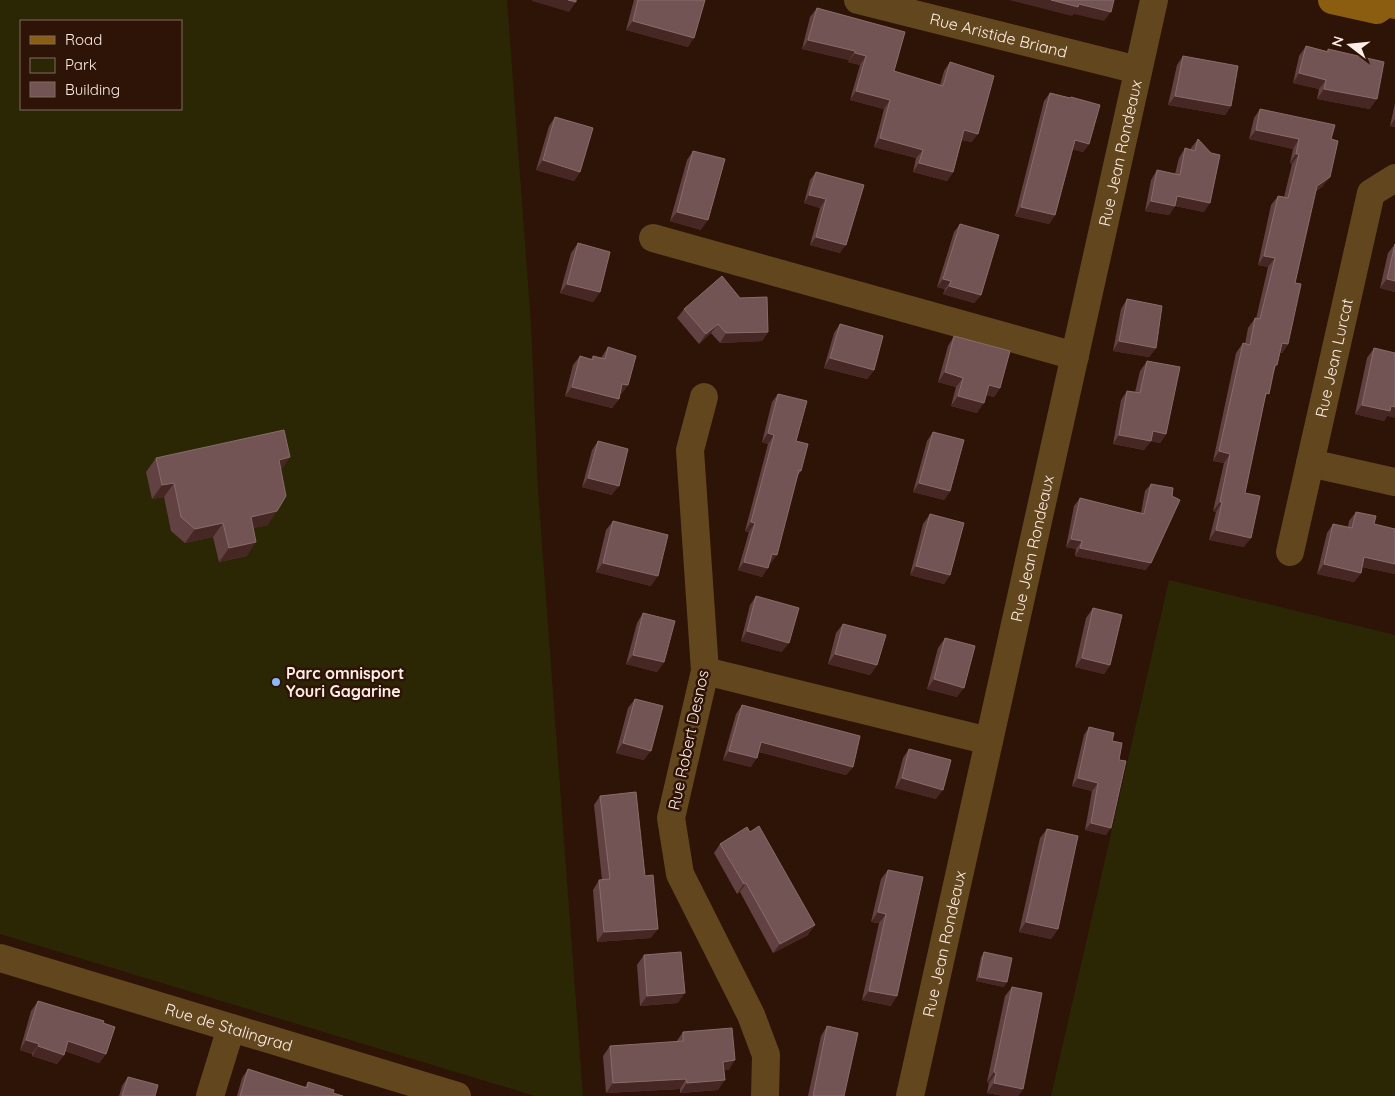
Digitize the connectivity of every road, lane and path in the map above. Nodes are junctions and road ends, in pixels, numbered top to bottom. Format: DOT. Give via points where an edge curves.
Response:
graph roads {
  1 [pos="858,0"];
  2 [pos="1154,0"];
  3 [pos="1332,0"];
  4 [pos="1389,3"];
  5 [pos="1138,70"];
  6 [pos="1395,178"];
  7 [pos="653,238"];
  8 [pos="1074,356"];
  9 [pos="704,396"];
  10 [pos="1310,463"];
  11 [pos="1395,482"];
  12 [pos="1290,552"];
  13 [pos="705,671"];
  14 [pos="989,741"];
  15 [pos="0,958"];
  16 [pos="231,1028"];
  17 [pos="210,1096"];
  18 [pos="457,1096"];
  19 [pos="764,1096"];
  20 [pos="910,1096"];
  1 -- 5 [label="street, Rue Aristide Briand"];
  2 -- 5 [label="street, Rue Jean Rondeaux"];
  3 -- 4 [label="main road" via="1377,10"];
  5 -- 8 [label="street, Rue Jean Rondeaux"];
  6 -- 10 [label="street, Rue Jean Lurcat" via="1371,193"];
  7 -- 8 [label="street"];
  8 -- 14 [label="street, Rue Jean Rondeaux"];
  9 -- 13 [label="street, Rue Robert Desnos" via="690,450"];
  10 -- 11 [label="street"];
  10 -- 12 [label="street, Rue Jean Lurcat"];
  13 -- 14 [label="street"];
  13 -- 19 [label="street, Rue Robert Desnos" via="671,818 680,874 752,1015 766,1055"];
  14 -- 20 [label="street, Rue Jean Rondeaux"];
  15 -- 16 [label="street, Rue de Stalingrad"];
  16 -- 17 [label="street"];
  16 -- 18 [label="street, Rue de Stalingrad"];
}
